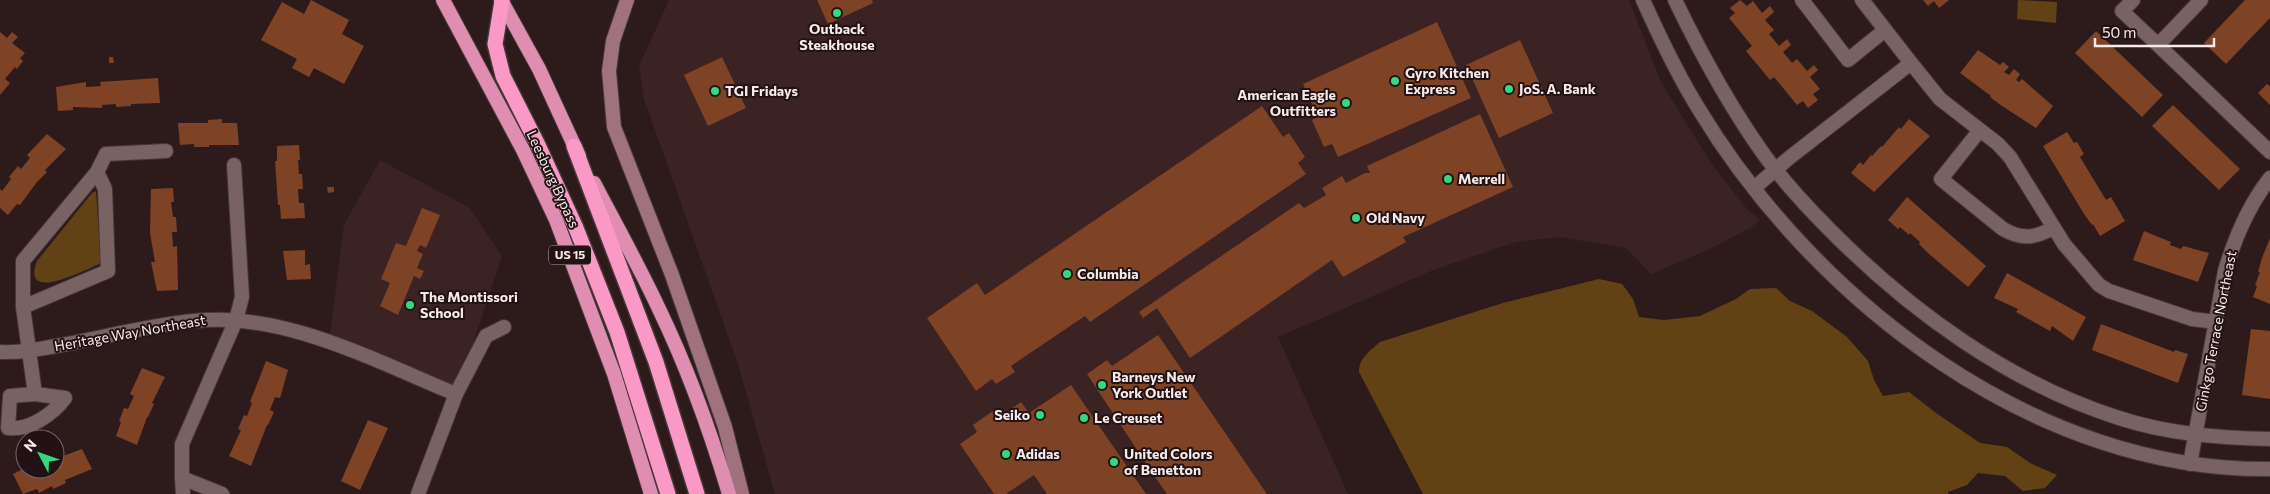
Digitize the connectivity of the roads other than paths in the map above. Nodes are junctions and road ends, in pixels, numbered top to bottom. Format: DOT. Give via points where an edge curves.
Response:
graph roads {
  1 [pos="443,0"];
  2 [pos="503,0"];
  3 [pos="627,0"];
  4 [pos="1643,0"];
  5 [pos="1676,0"];
  6 [pos="1802,0"];
  7 [pos="1862,0"];
  8 [pos="2132,0"];
  9 [pos="2201,0"];
  10 [pos="1885,30"];
  11 [pos="2158,45"];
  12 [pos="1911,63"];
  13 [pos="1980,130"];
  14 [pos="574,146"];
  15 [pos="166,151"];
  16 [pos="2270,152"];
  17 [pos="234,165"];
  18 [pos="1775,169"];
  19 [pos="97,172"];
  20 [pos="2270,178"];
  21 [pos="1754,188"];
  22 [pos="2053,228"];
  23 [pos="23,307"];
  24 [pos="236,320"];
  25 [pos="2216,322"];
  26 [pos="504,327"];
  27 [pos="30,350"];
  28 [pos="0,352"];
  29 [pos="35,394"];
  30 [pos="456,394"];
  31 [pos="2195,434"];
  32 [pos="2270,439"];
  33 [pos="2190,464"];
  34 [pos="2270,469"];
  35 [pos="182,478"];
  36 [pos="183,494"];
  37 [pos="222,494"];
  38 [pos="418,494"];
  39 [pos="651,494"];
  40 [pos="668,494"];
  41 [pos="697,494"];
  42 [pos="729,494"];
  43 [pos="742,494"];
  1 -- 39 [label="highway, Leesburg Bypass / US 15" via="556,220 614,374"];
  2 -- 14 [label="highway, Leesburg Bypass / US 15"];
  2 -- 40 [label="highway" via="495,44 503,76 538,143 607,306"];
  3 -- 43 [label="main road" via="613,41 609,71 614,126 691,328 725,427"];
  4 -- 21 [label="street" via="1700,112"];
  5 -- 18 [label="street" via="1711,73"];
  6 -- 10 [label="street" via="1848,60"];
  7 -- 10 [label="street"];
  8 -- 11 [label="street" via="2122,11"];
  9 -- 11 [label="street"];
  10 -- 12 [label="street"];
  11 -- 16 [label="street"];
  12 -- 13 [label="street" via="1940,99"];
  12 -- 18 [label="street"];
  13 -- 22 [label="street" via="2010,157"];
  13 -- 22 [label="street" via="1941,179 2014,236 2038,236"];
  14 -- 41 [label="highway, Leesburg Bypass / US 15" via="656,362"];
  14 -- 42 [label="highway" via="659,309 688,373"];
  15 -- 19 [label="street" via="106,154"];
  17 -- 24 [label="street" via="242,297"];
  18 -- 21 [label="street"];
  18 -- 31 [label="street" via="1856,257 1907,302 1963,340 2054,394 2120,419"];
  19 -- 23 [label="street" via="24,261"];
  19 -- 23 [label="street" via="104,189 108,271"];
  20 -- 25 [label="street, Ginkgo Terrace Northeast" via="2245,215 2234,242"];
  21 -- 33 [label="street" via="1824,268 1869,310 1966,379 2042,421 2089,439"];
  22 -- 25 [label="street" via="2099,285 2192,319"];
  23 -- 27 [label="street"];
  24 -- 27 [label="street, Heritage Way Northeast" via="193,321"];
  24 -- 30 [label="street, Heritage Way Northeast" via="274,324 318,338"];
  24 -- 35 [label="street" via="182,444"];
  25 -- 31 [label="street, Ginkgo Terrace Northeast"];
  26 -- 30 [label="street" via="486,336"];
  27 -- 28 [label="street, Heritage Way Northeast"];
  27 -- 29 [label="street"];
  30 -- 38 [label="street"];
  31 -- 32 [label="street"];
  31 -- 33 [label="street, Ginkgo Terrace Northeast"];
  33 -- 34 [label="street"];
  35 -- 36 [label="street"];
  35 -- 37 [label="street"];
}
